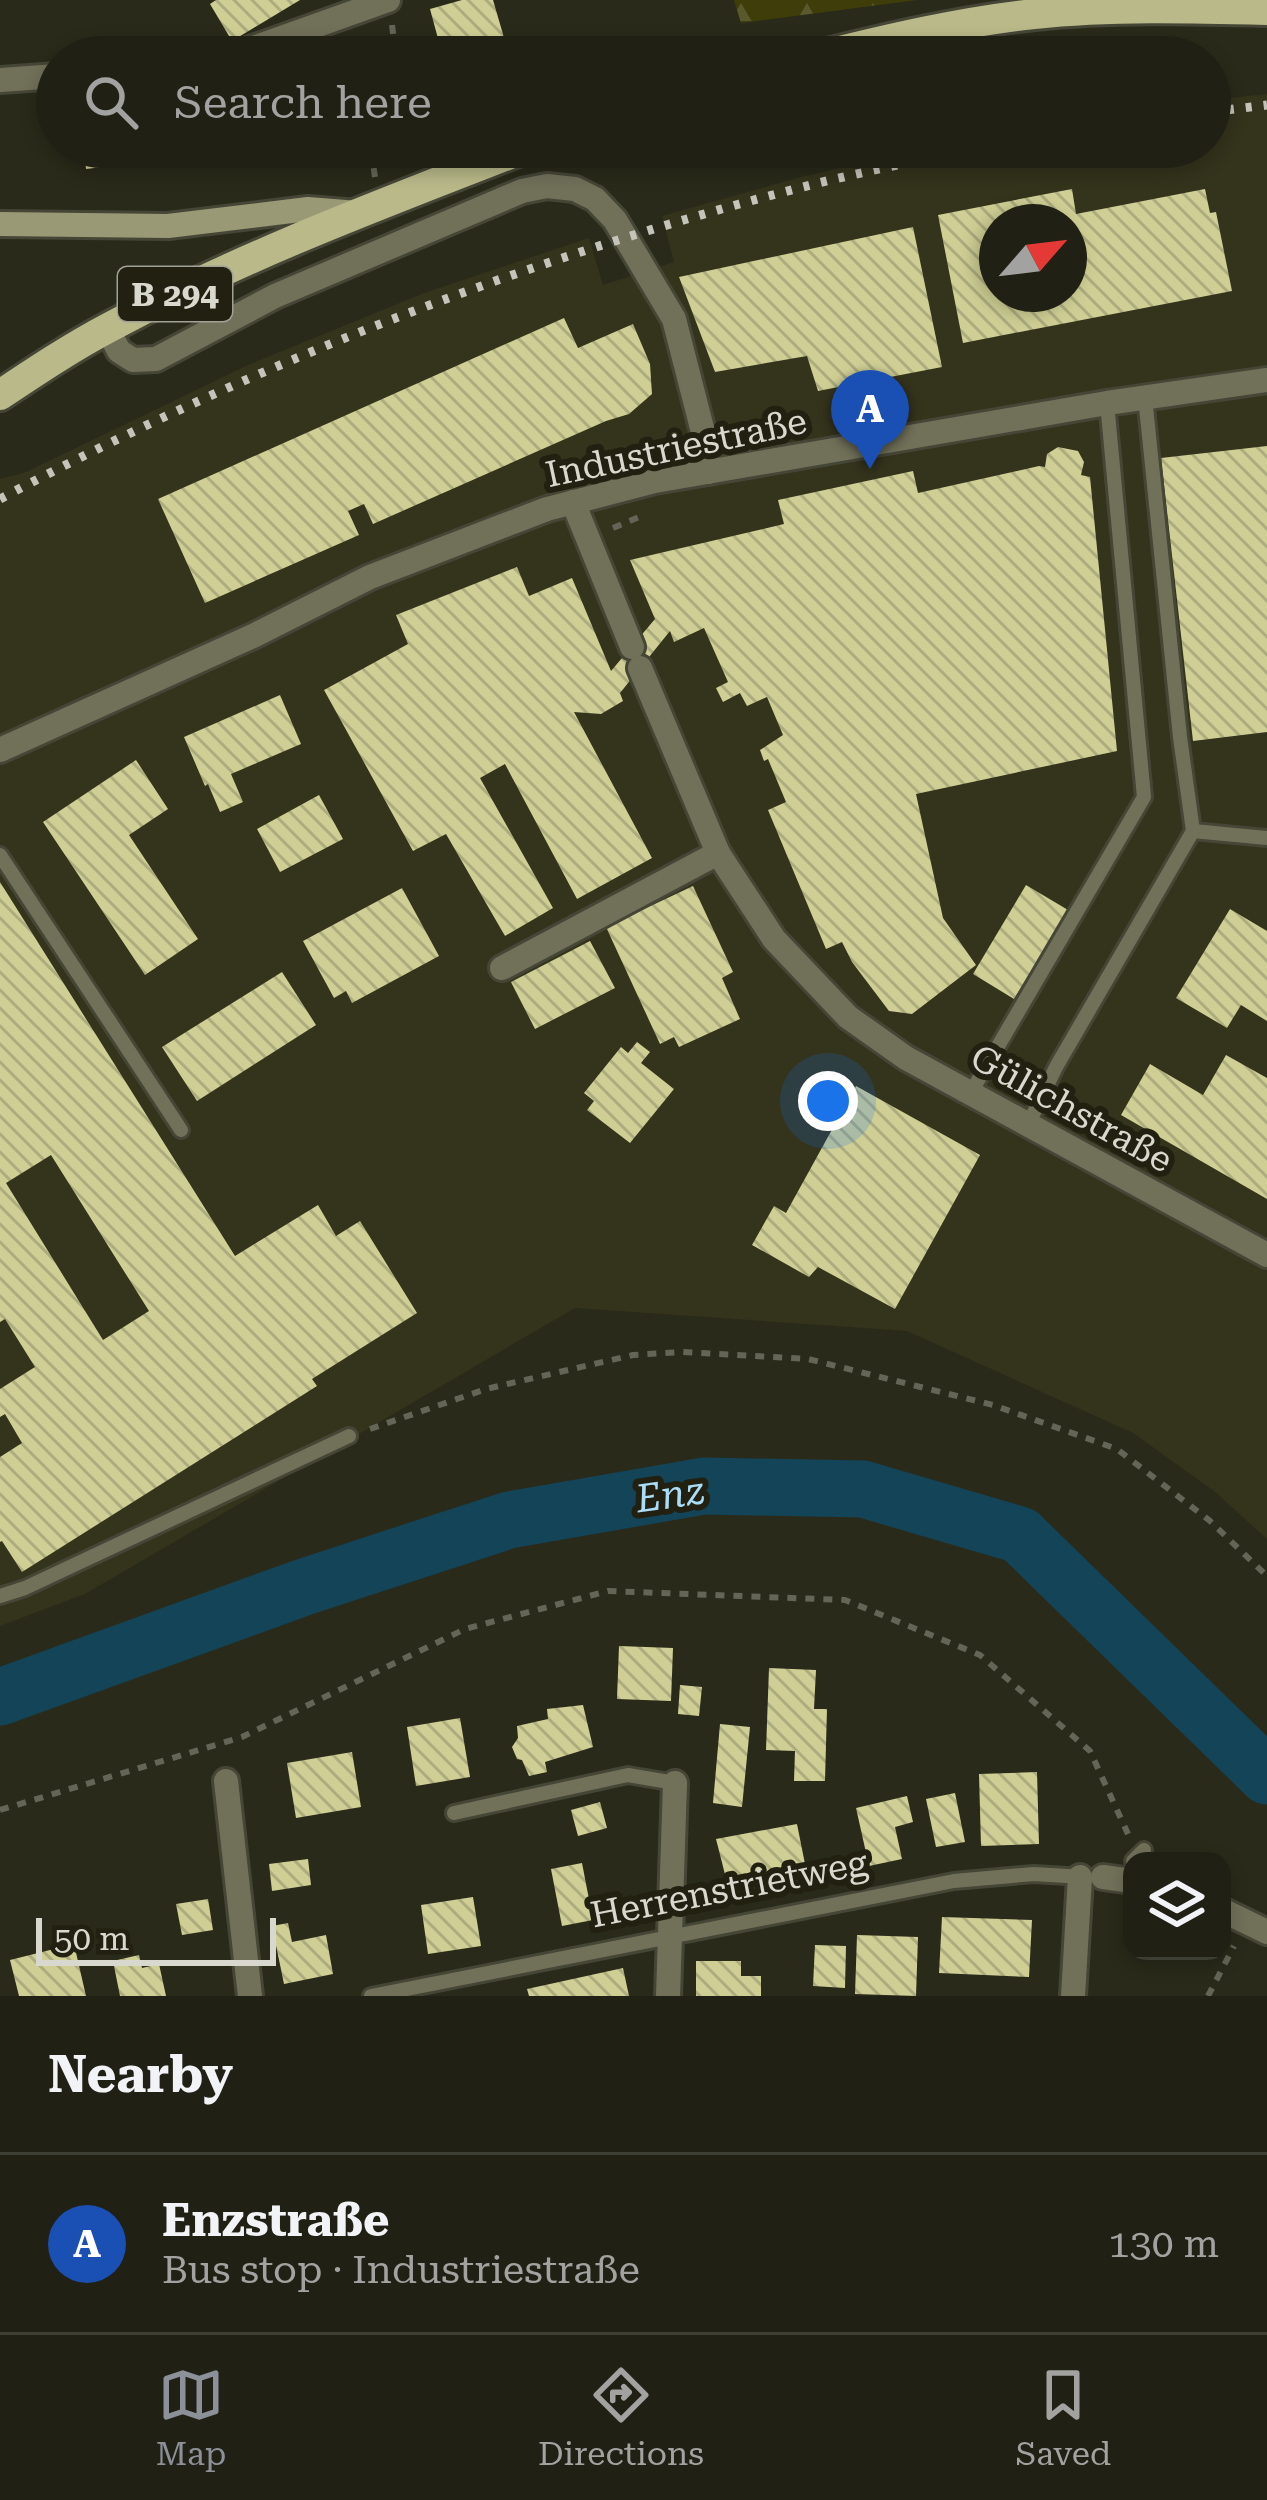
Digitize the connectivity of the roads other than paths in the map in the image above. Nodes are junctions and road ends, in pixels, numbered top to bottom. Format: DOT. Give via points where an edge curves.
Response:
graph roads {
  1 [pos="388,0"];
  2 [pos="1267,10"];
  3 [pos="287,36"];
  4 [pos="900,36"];
  5 [pos="36,77"];
  6 [pos="0,80"];
  7 [pos="475,168"];
  8 [pos="360,213"];
  9 [pos="0,224"];
  10 [pos="106,328"];
  11 [pos="1267,380"];
  12 [pos="0,395"];
  13 [pos="1144,397"];
  14 [pos="1106,403"];
  15 [pos="708,472"];
  16 [pos="573,502"];
  17 [pos="0,750"];
  18 [pos="1193,831"];
  19 [pos="1267,838"];
  20 [pos="718,853"];
  21 [pos="0,855"];
  22 [pos="502,968"];
  23 [pos="970,1094"];
  24 [pos="1028,1125"];
  25 [pos="181,1130"];
  26 [pos="1267,1256"];
  27 [pos="349,1436"];
  28 [pos="0,1596"];
  29 [pos="226,1781"];
  30 [pos="675,1783"];
  31 [pos="454,1814"];
  32 [pos="1123,1866"];
  33 [pos="1091,1877"];
  34 [pos="670,1935"];
  35 [pos="250,1996"];
  36 [pos="371,1996"];
  37 [pos="668,1996"];
  38 [pos="1073,1996"];
  1 -- 3 [label="street"];
  2 -- 4 [label="main road" via="1036,14"];
  5 -- 6 [label="street"];
  7 -- 8 [label="main road, B 294"];
  8 -- 9 [label="main road" via="308,209 168,226"];
  8 -- 10 [label="main road, B 294"];
  10 -- 12 [label="main road, B 294"];
  10 -- 15 [label="street" via="118,351 156,359 275,296 522,190 574,189 615,220 674,319"];
  11 -- 13 [label="street, Industriestraße"];
  13 -- 14 [label="street, Industriestraße"];
  13 -- 18 [label="lane"];
  14 -- 15 [label="street, Industriestraße"];
  14 -- 23 [label="lane" via="1144,797"];
  15 -- 16 [label="street, Industriestraße"];
  16 -- 17 [label="street, Industriestraße" via="370,577"];
  16 -- 20 [label="street, Gülichstraße"];
  18 -- 19 [label="lane"];
  18 -- 24 [label="lane"];
  20 -- 22 [label="street"];
  20 -- 23 [label="street, Gülichstraße" via="774,939 848,1017"];
  21 -- 25 [label="lane"];
  23 -- 24 [label="street, Gülichstraße"];
  24 -- 26 [label="street, Gülichstraße"];
  27 -- 28 [label="lane"];
  29 -- 35 [label="street"];
  30 -- 31 [label="lane" via="628,1775"];
  30 -- 34 [label="street"];
  32 -- 33 [label="street, Herrenstrietweg"];
  33 -- 34 [label="lane, Herrenstrietweg" via="954,1881"];
  33 -- 38 [label="street"];
  34 -- 36 [label="lane, Herrenstrietweg"];
  34 -- 37 [label="street"];
}
